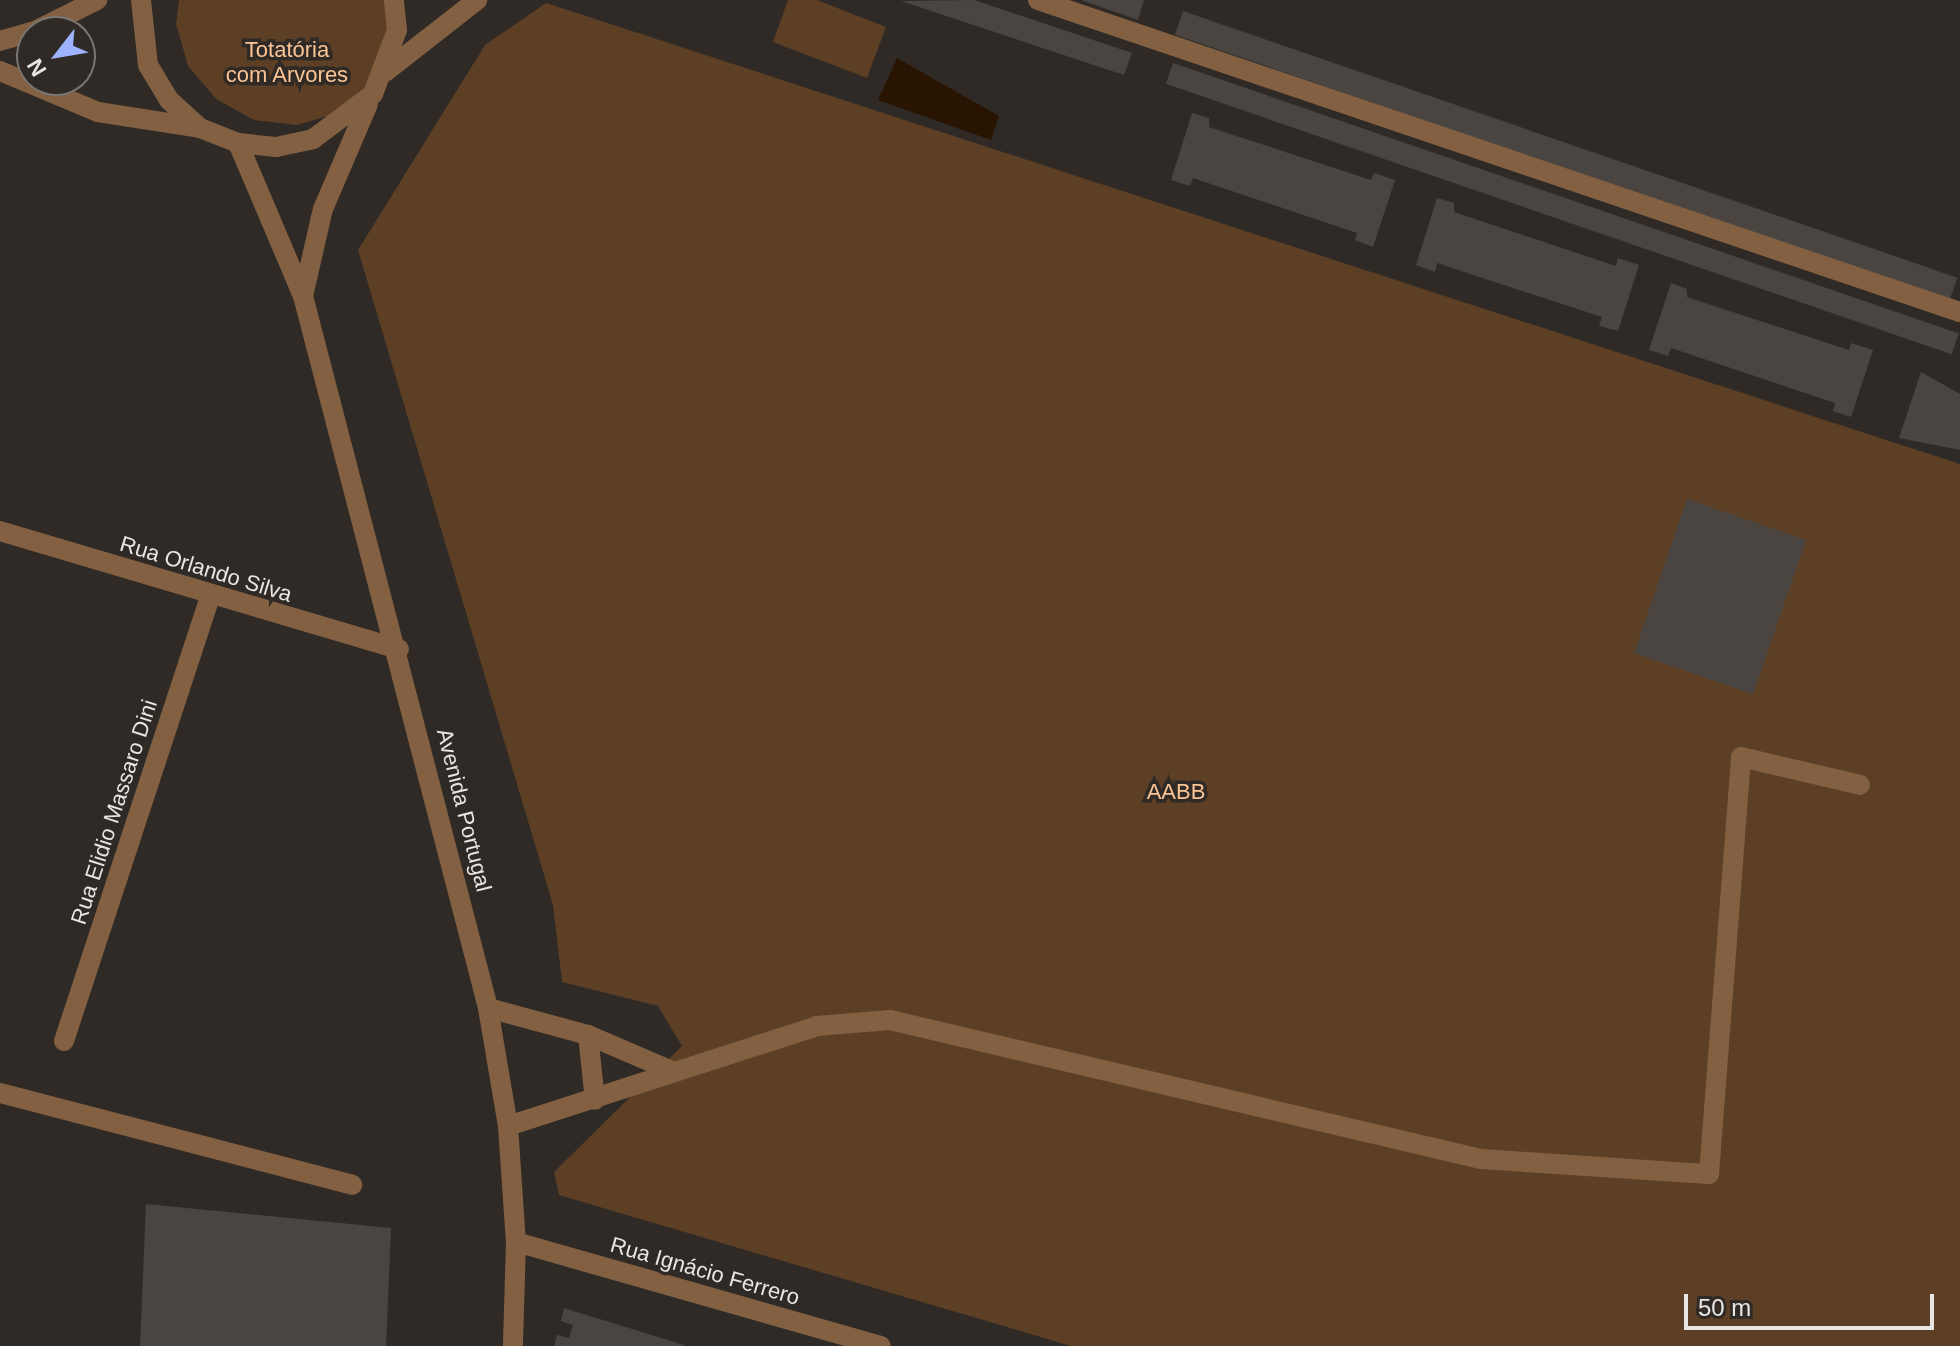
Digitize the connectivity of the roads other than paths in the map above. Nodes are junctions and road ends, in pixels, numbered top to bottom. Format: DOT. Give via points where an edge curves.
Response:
graph roads {
  1 [pos="97,0"];
  2 [pos="141,0"];
  3 [pos="394,0"];
  4 [pos="477,0"];
  5 [pos="1038,0"];
  6 [pos="64,16"];
  7 [pos="0,71"];
  8 [pos="385,72"];
  9 [pos="373,94"];
  10 [pos="200,128"];
  11 [pos="238,143"];
  12 [pos="303,296"];
  13 [pos="1960,312"];
  14 [pos="0,531"];
  15 [pos="210,597"];
  16 [pos="399,649"];
  17 [pos="1860,785"];
  18 [pos="488,1008"];
  19 [pos="588,1035"];
  20 [pos="64,1041"];
  21 [pos="672,1071"];
  22 [pos="0,1093"];
  23 [pos="595,1100"];
  24 [pos="508,1126"];
  25 [pos="352,1185"];
  26 [pos="516,1242"];
  27 [pos="513,1346"];
  28 [pos="880,1346"];
  1 -- 6 [label="street"];
  2 -- 10 [label="street" via="148,65 169,100"];
  3 -- 8 [label="street" via="397,30"];
  4 -- 8 [label="street"];
  5 -- 13 [label="street"];
  7 -- 10 [label="street" via="98,112"];
  8 -- 9 [label="street, Avenida Portugal"];
  9 -- 11 [label="street" via="313,139"];
  9 -- 12 [label="street, Avenida Portugal" via="323,209"];
  10 -- 11 [label="street"];
  11 -- 12 [label="street, Avenida Portugal"];
  12 -- 16 [label="street, Avenida Portugal"];
  14 -- 15 [label="street, Rua Orlando Silva"];
  15 -- 16 [label="street, Rua Orlando Silva"];
  15 -- 20 [label="street, Rua Elidio Massaro Dini"];
  16 -- 18 [label="street, Avenida Portugal"];
  17 -- 21 [label="street" via="1741,757 1709,1174 1481,1159 890,1020 817,1026"];
  18 -- 19 [label="street"];
  18 -- 24 [label="street, Avenida Portugal"];
  19 -- 21 [label="street"];
  19 -- 23 [label="street"];
  21 -- 23 [label="street"];
  22 -- 25 [label="street"];
  23 -- 24 [label="street"];
  24 -- 26 [label="street, Avenida Portugal"];
  26 -- 27 [label="street, Avenida Portugal"];
  26 -- 28 [label="street, Rua Ignácio Ferrero"];
}
